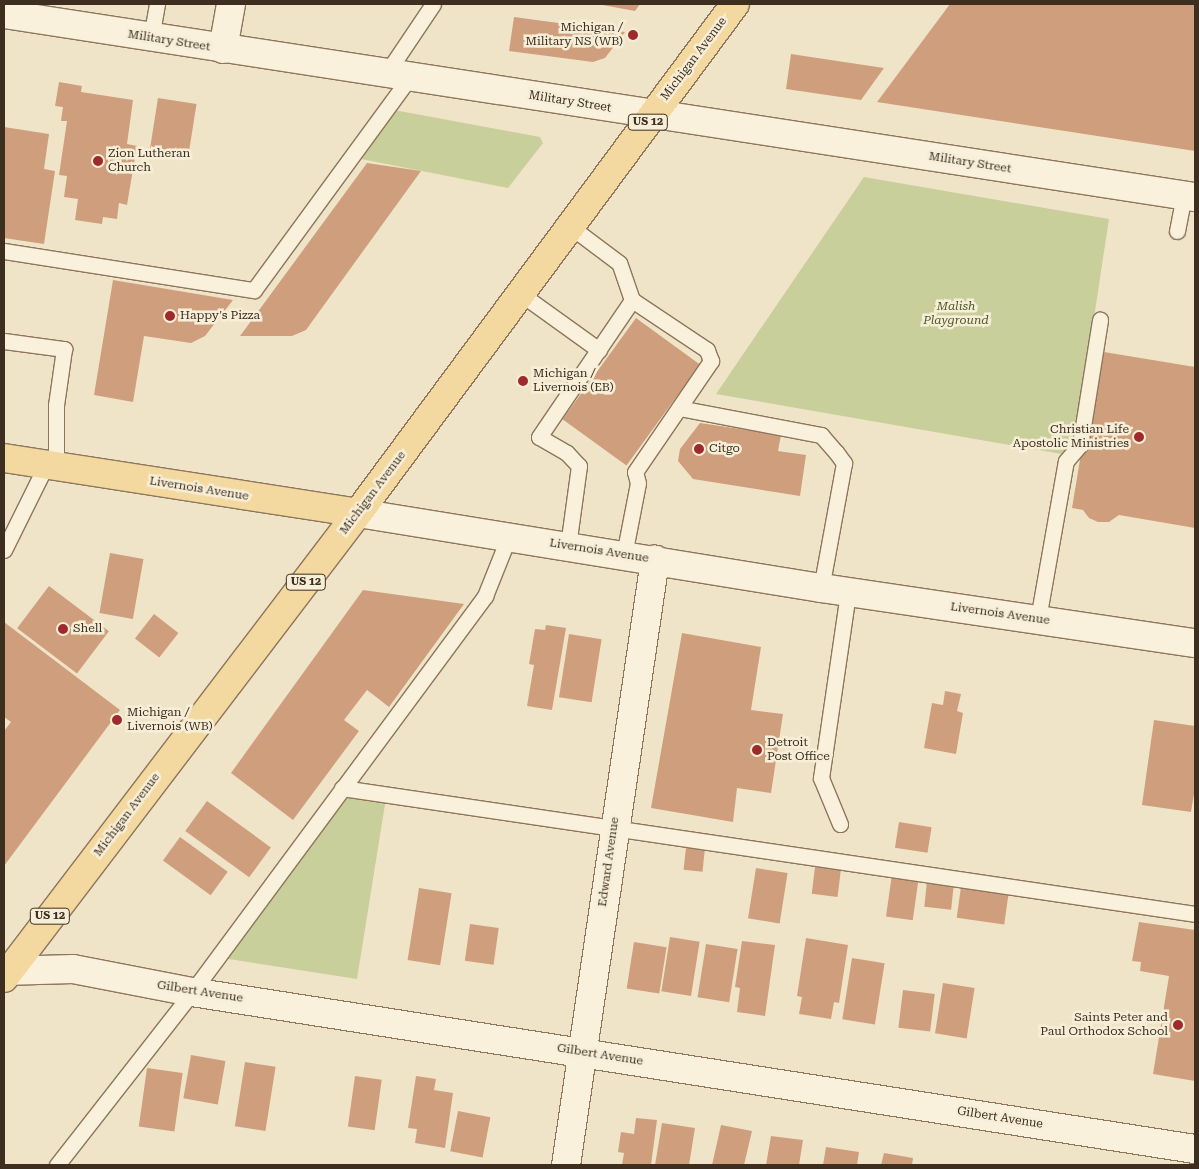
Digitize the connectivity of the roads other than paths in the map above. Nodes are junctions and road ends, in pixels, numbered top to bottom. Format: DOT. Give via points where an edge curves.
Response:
graph roads {
  1 [pos="157,4"];
  2 [pos="231,4"];
  3 [pos="432,4"];
  4 [pos="735,4"];
  5 [pos="4,14"];
  6 [pos="151,38"];
  7 [pos="223,49"];
  8 [pos="398,76"];
  9 [pos="654,114"];
  10 [pos="1190,196"];
  11 [pos="571,227"];
  12 [pos="1177,231"];
  13 [pos="4,251"];
  14 [pos="521,294"];
  15 [pos="632,300"];
  16 [pos="1100,320"];
  17 [pos="4,342"];
  18 [pos="599,350"];
  19 [pos="679,408"];
  20 [pos="4,458"];
  21 [pos="51,466"];
  22 [pos="358,513"];
  23 [pos="508,536"];
  24 [pos="568,546"];
  25 [pos="4,550"];
  26 [pos="624,554"];
  27 [pos="655,560"];
  28 [pos="821,588"];
  29 [pos="848,592"];
  30 [pos="1038,619"];
  31 [pos="1195,643"];
  32 [pos="342,788"];
  33 [pos="840,824"];
  34 [pos="614,826"];
  35 [pos="1195,914"];
  36 [pos="5,973"];
  37 [pos="192,992"];
  38 [pos="584,1053"];
  39 [pos="1195,1149"];
  40 [pos="57,1165"];
  41 [pos="566,1165"];
  1 -- 6 [label="lane"];
  2 -- 7 [label="street"];
  3 -- 8 [label="lane"];
  4 -- 9 [label="main road, Michigan Avenue / US 12"];
  5 -- 6 [label="street, Military Street"];
  6 -- 7 [label="street, Military Street"];
  7 -- 8 [label="street, Military Street"];
  8 -- 9 [label="street, Military Street"];
  8 -- 13 [label="lane" via="254,290"];
  9 -- 10 [label="street, Military Street"];
  9 -- 11 [label="main road, Michigan Avenue / US 12"];
  10 -- 12 [label="lane"];
  11 -- 14 [label="main road, Michigan Avenue / US 12"];
  11 -- 15 [label="lane" via="620,263"];
  14 -- 18 [label="lane"];
  14 -- 22 [label="main road, Michigan Avenue / US 12"];
  15 -- 18 [label="lane"];
  15 -- 19 [label="lane" via="707,350 711,361"];
  16 -- 30 [label="lane" via="1080,446 1066,461"];
  17 -- 21 [label="lane" via="64,349"];
  18 -- 24 [label="lane" via="539,437 567,453 579,466"];
  19 -- 26 [label="lane" via="635,472 638,483"];
  19 -- 28 [label="lane" via="821,435 836,452 844,463"];
  20 -- 21 [label="main road, Livernois Avenue"];
  21 -- 22 [label="main road, Livernois Avenue"];
  21 -- 25 [label="lane"];
  22 -- 23 [label="street, Livernois Avenue"];
  22 -- 36 [label="main road, Michigan Avenue / US 12"];
  23 -- 24 [label="street, Livernois Avenue"];
  23 -- 32 [label="lane" via="485,596"];
  24 -- 26 [label="street, Livernois Avenue"];
  26 -- 27 [label="street, Livernois Avenue"];
  27 -- 28 [label="street, Livernois Avenue"];
  27 -- 34 [label="street, Edward Avenue"];
  28 -- 29 [label="street, Livernois Avenue"];
  29 -- 30 [label="street, Livernois Avenue"];
  29 -- 33 [label="lane" via="821,778"];
  30 -- 31 [label="street, Livernois Avenue"];
  32 -- 34 [label="lane"];
  32 -- 37 [label="lane"];
  34 -- 35 [label="lane"];
  34 -- 38 [label="street, Edward Avenue"];
  36 -- 37 [label="street, Gilbert Avenue" via="73,969"];
  37 -- 38 [label="street, Gilbert Avenue"];
  37 -- 40 [label="lane"];
  38 -- 39 [label="street, Gilbert Avenue"];
  38 -- 41 [label="street, Edward Avenue"];
}
